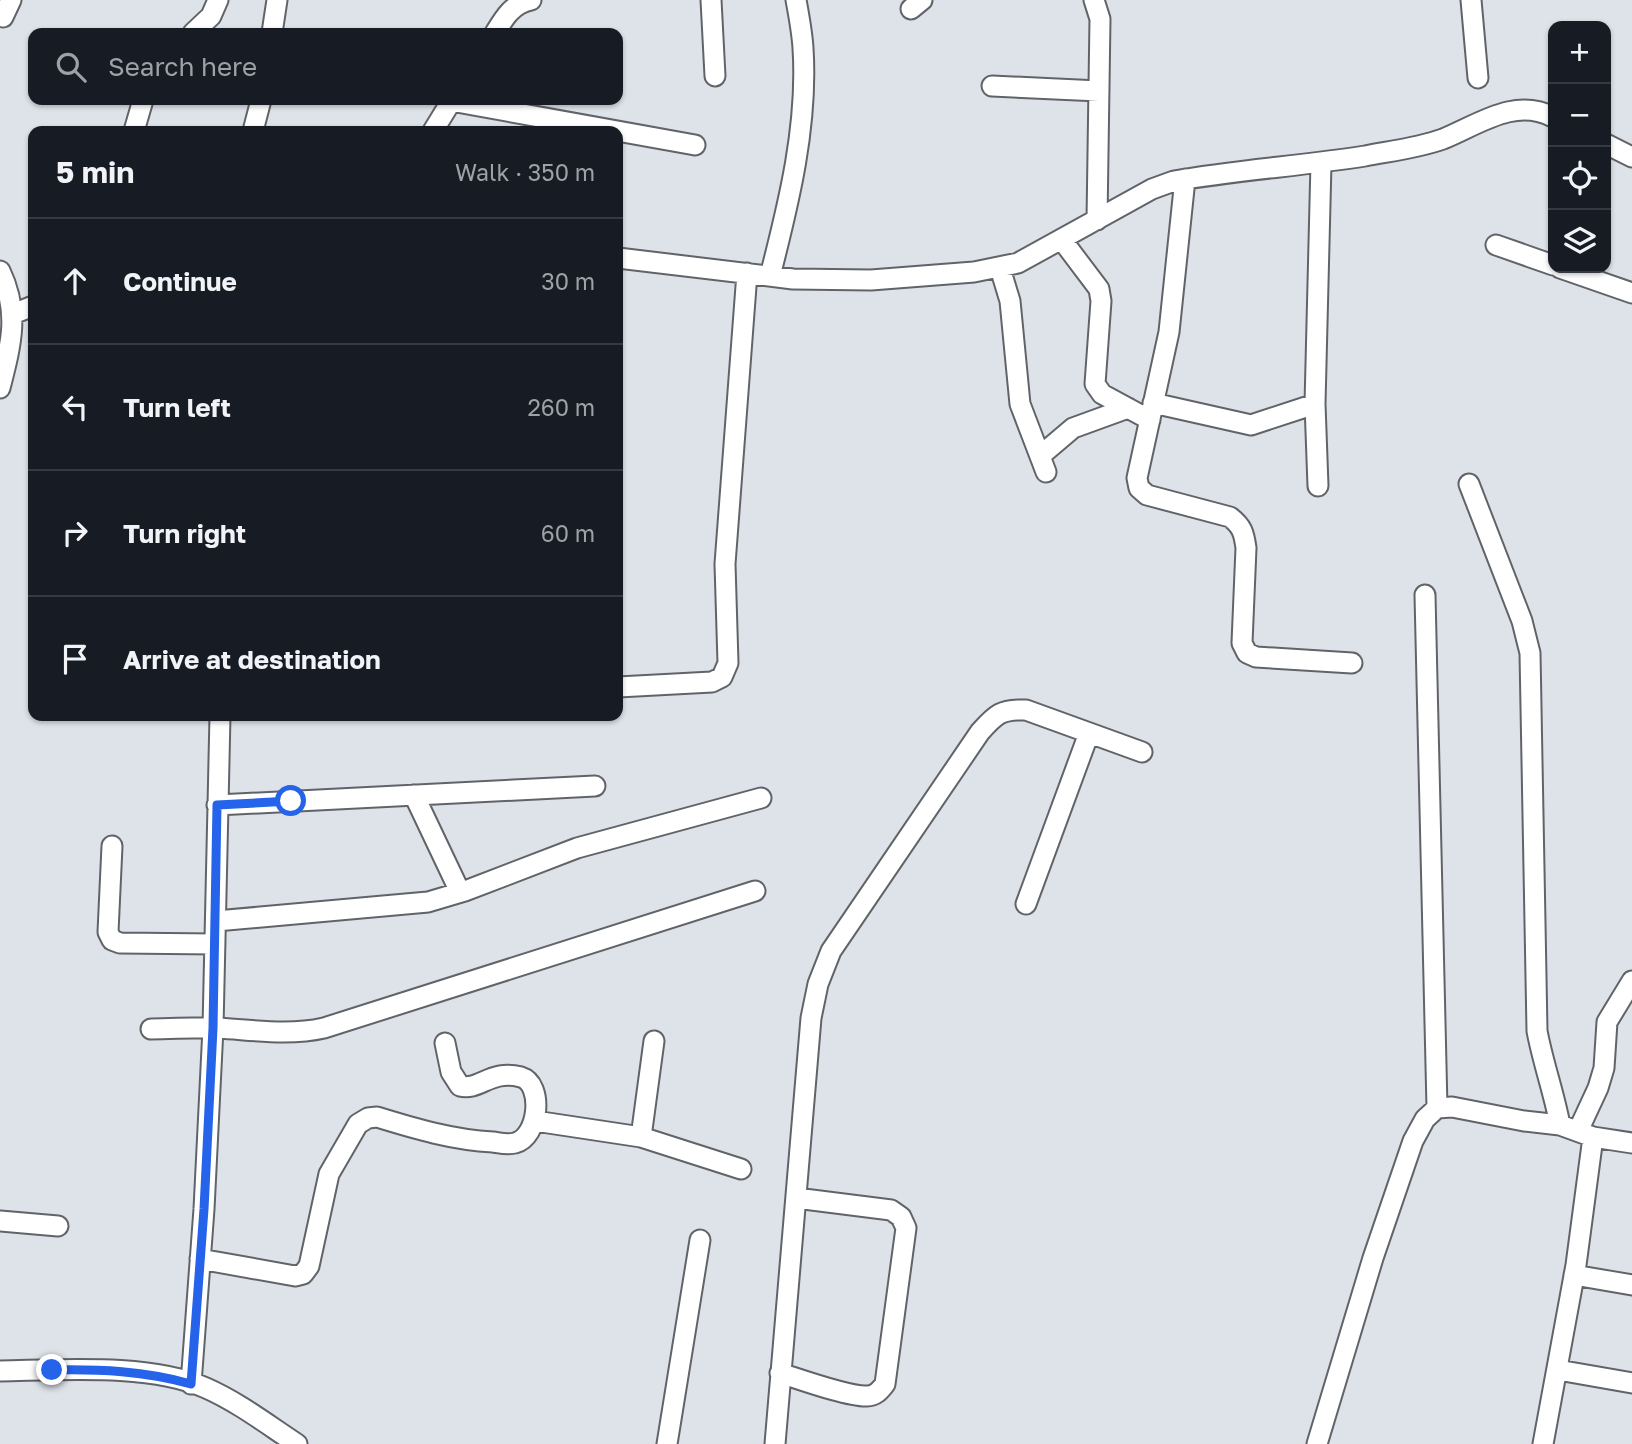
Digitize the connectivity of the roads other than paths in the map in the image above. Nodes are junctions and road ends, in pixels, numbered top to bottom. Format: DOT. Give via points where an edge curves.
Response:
graph roads {
  1 [pos="218,0"];
  2 [pos="277,0"];
  3 [pos="531,0"];
  4 [pos="711,0"];
  5 [pos="796,0"];
  6 [pos="1094,0"];
  7 [pos="1471,0"];
  8 [pos="198,28"];
  9 [pos="273,28"];
  10 [pos="498,28"];
  11 [pos="715,76"];
  12 [pos="1478,78"];
  13 [pos="992,86"];
  14 [pos="1098,91"];
  15 [pos="142,105"];
  16 [pos="260,105"];
  17 [pos="449,105"];
  18 [pos="473,105"];
  19 [pos="1548,114"];
  20 [pos="135,126"];
  21 [pos="254,126"];
  22 [pos="436,126"];
  23 [pos="590,126"];
  24 [pos="623,132"];
  25 [pos="695,145"];
  26 [pos="1611,146"];
  27 [pos="1632,157"];
  28 [pos="1321,163"];
  29 [pos="1185,179"];
  30 [pos="1097,220"];
  31 [pos="1062,240"];
  32 [pos="1496,245"];
  33 [pos="623,259"];
  34 [pos="1548,263"];
  35 [pos="1000,268"];
  36 [pos="0,271"];
  37 [pos="747,273"];
  38 [pos="1574,273"];
  39 [pos="770,276"];
  40 [pos="1632,293"];
  41 [pos="28,308"];
  42 [pos="13,314"];
  43 [pos="0,388"];
  44 [pos="1315,404"];
  45 [pos="1128,408"];
  46 [pos="1152,412"];
  47 [pos="1469,485"];
  48 [pos="1318,486"];
  49 [pos="1425,595"];
  50 [pos="1352,663"];
  51 [pos="623,687"];
  52 [pos="220,721"];
  53 [pos="1089,733"];
  54 [pos="1142,752"];
  55 [pos="595,786"];
  56 [pos="414,795"];
  57 [pos="761,797"];
  58 [pos="217,805"];
  59 [pos="112,846"];
  60 [pos="755,891"];
  61 [pos="460,892"];
  62 [pos="1026,904"];
  63 [pos="216,921"];
  64 [pos="215,944"];
  65 [pos="1632,981"];
  66 [pos="213,1028"];
  67 [pos="151,1029"];
  68 [pos="654,1041"];
  69 [pos="445,1043"];
  70 [pos="1437,1108"];
  71 [pos="535,1121"];
  72 [pos="1577,1131"];
  73 [pos="640,1137"];
  74 [pos="1632,1143"];
  75 [pos="741,1168"];
  76 [pos="796,1198"];
  77 [pos="0,1221"];
  78 [pos="58,1226"];
  79 [pos="700,1240"];
  80 [pos="200,1259"];
  81 [pos="1574,1275"];
  82 [pos="1632,1284"];
  83 [pos="1558,1370"];
  84 [pos="0,1371"];
  85 [pos="780,1373"];
  86 [pos="1632,1383"];
  87 [pos="191,1384"];
  88 [pos="297,1444"];
  89 [pos="667,1444"];
  90 [pos="775,1444"];
  91 [pos="1317,1444"];
  92 [pos="1543,1444"];
  1 -- 8 [label="street" via="211,16"];
  2 -- 9 [label="street"];
  3 -- 10 [label="street" via="507,13"];
  4 -- 11 [label="street"];
  5 -- 39 [label="street" via="803,46 798,140 791,194"];
  6 -- 14 [label="street" via="1100,19"];
  7 -- 12 [label="street"];
  13 -- 14 [label="street"];
  14 -- 30 [label="street"];
  15 -- 20 [label="street"];
  16 -- 21 [label="street"];
  17 -- 22 [label="street"];
  18 -- 23 [label="street"];
  19 -- 28 [label="street" via="1509,110 1443,139"];
  24 -- 25 [label="street"];
  26 -- 27 [label="street"];
  28 -- 29 [label="street"];
  28 -- 44 [label="street"];
  29 -- 30 [label="street" via="1152,189"];
  29 -- 46 [label="street" via="1169,332"];
  30 -- 31 [label="street"];
  31 -- 35 [label="street"];
  31 -- 45 [label="street" via="1100,289 1095,384 1102,394"];
  32 -- 34 [label="street"];
  33 -- 37 [label="street"];
  35 -- 39 [label="street" via="871,280"];
  35 -- 45 [label="street" via="1010,301 1020,404 1043,464 1073,428"];
  36 -- 42 [label="street"];
  37 -- 39 [label="street"];
  37 -- 51 [label="street" via="725,564 728,663 722,677 712,682"];
  38 -- 40 [label="street"];
  41 -- 42 [label="street"];
  42 -- 43 [label="street"];
  44 -- 46 [label="street" via="1251,425"];
  44 -- 48 [label="street"];
  45 -- 46 [label="street"];
  46 -- 50 [label="street" via="1137,478 1139,488 1147,495 1230,517 1245,534 1242,643 1247,653"];
  47 -- 72 [label="street" via="1530,653 1537,1031 1542,1058"];
  49 -- 70 [label="street"];
  52 -- 58 [label="street"];
  53 -- 54 [label="street"];
  53 -- 62 [label="street"];
  53 -- 76 [label="street" via="1026,710 1009,709 994,716 831,951 811,1018"];
  55 -- 56 [label="street"];
  56 -- 58 [label="street"];
  56 -- 61 [label="street"];
  57 -- 61 [label="street" via="577,848"];
  58 -- 63 [label="street"];
  59 -- 64 [label="street" via="108,932 112,940"];
  60 -- 66 [label="street" via="324,1028 289,1032"];
  61 -- 63 [label="street" via="397,906"];
  63 -- 64 [label="street"];
  64 -- 66 [label="street"];
  65 -- 72 [label="street" via="1607,1022 1604,1068"];
  66 -- 67 [label="street"];
  66 -- 80 [label="street"];
  68 -- 73 [label="street"];
  69 -- 71 [label="street" via="451,1072 460,1086 467,1088 497,1075 528,1080 534,1088"];
  70 -- 72 [label="street"];
  70 -- 91 [label="street" via="1413,1141"];
  71 -- 73 [label="street"];
  71 -- 80 [label="street" via="530,1133 509,1143 461,1140 368,1118 358,1124 329,1174 309,1266 303,1274"];
  72 -- 74 [label="street"];
  72 -- 81 [label="street"];
  73 -- 75 [label="street"];
  76 -- 85 [label="street"];
  76 -- 85 [label="street" via="891,1210 906,1228 885,1384 869,1396"];
  77 -- 78 [label="street"];
  79 -- 89 [label="street"];
  80 -- 87 [label="street"];
  81 -- 82 [label="street"];
  81 -- 83 [label="street"];
  83 -- 86 [label="street"];
  83 -- 92 [label="street"];
  84 -- 87 [label="street" via="103,1369"];
  85 -- 90 [label="street"];
  87 -- 88 [label="street" via="215,1393"];
}
